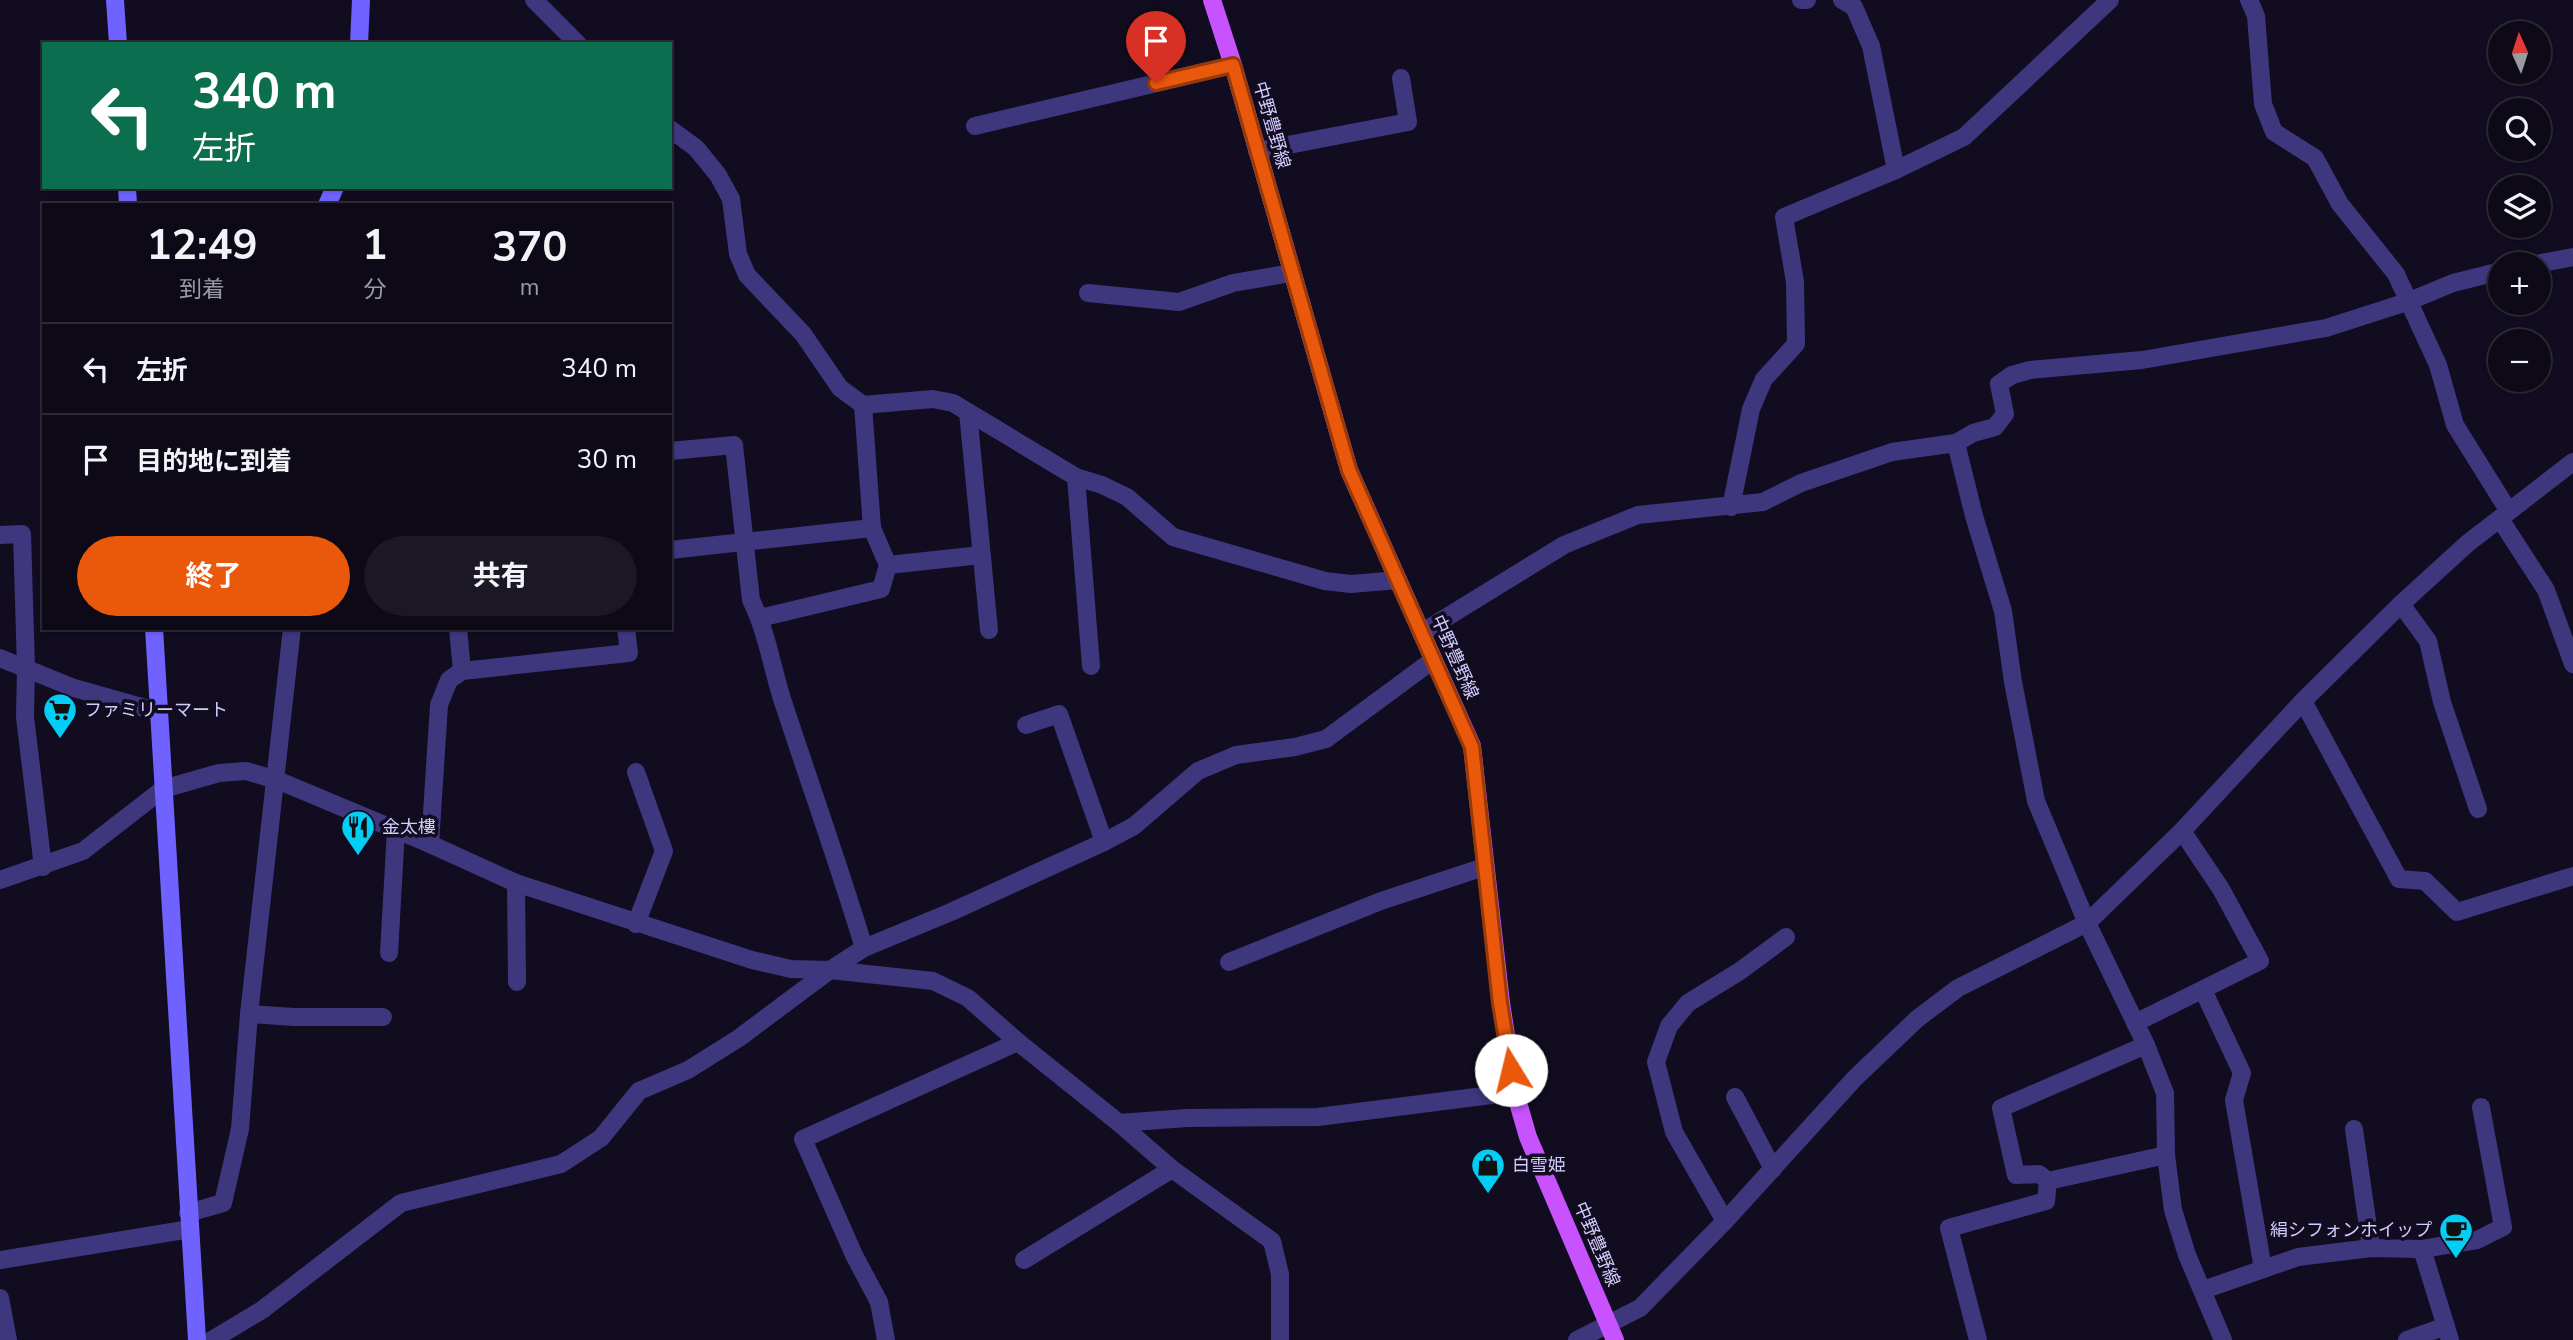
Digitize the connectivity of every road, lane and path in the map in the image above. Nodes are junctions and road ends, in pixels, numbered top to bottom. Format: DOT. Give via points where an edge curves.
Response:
graph roads {
  1 [pos="115,0"];
  2 [pos="361,0"];
  3 [pos="534,0"];
  4 [pos="1212,0"];
  5 [pos="1801,0"];
  6 [pos="1807,0"];
  7 [pos="1842,0"];
  8 [pos="2110,0"];
  9 [pos="2249,0"];
  10 [pos="118,42"];
  11 [pos="359,42"];
  12 [pos="576,42"];
  13 [pos="1233,65"];
  14 [pos="1401,78"];
  15 [pos="975,126"];
  16 [pos="672,131"];
  17 [pos="1257,151"];
  18 [pos="1896,170"];
  19 [pos="2573,257"];
  20 [pos="2551,261"];
  21 [pos="1291,272"];
  22 [pos="2488,274"];
  23 [pos="1088,293"];
  24 [pos="2407,302"];
  25 [pos="863,405"];
  26 [pos="968,412"];
  27 [pos="1956,443"];
  28 [pos="672,452"];
  29 [pos="2573,462"];
  30 [pos="1076,477"];
  31 [pos="1731,507"];
  32 [pos="2504,515"];
  33 [pos="872,528"];
  34 [pos="0,536"];
  35 [pos="744,542"];
  36 [pos="672,550"];
  37 [pos="981,555"];
  38 [pos="888,565"];
  39 [pos="1398,580"];
  40 [pos="2401,604"];
  41 [pos="760,618"];
  42 [pos="154,630"];
  43 [pos="292,630"];
  44 [pos="458,630"];
  45 [pos="626,630"];
  46 [pos="989,630"];
  47 [pos="1421,633"];
  48 [pos="0,658"];
  49 [pos="1433,660"];
  50 [pos="2573,664"];
  51 [pos="1091,666"];
  52 [pos="26,668"];
  53 [pos="462,671"];
  54 [pos="2303,701"];
  55 [pos="159,712"];
  56 [pos="1026,725"];
  57 [pos="636,772"];
  58 [pos="277,780"];
  59 [pos="163,789"];
  60 [pos="2478,809"];
  61 [pos="396,830"];
  62 [pos="2182,831"];
  63 [pos="1104,842"];
  64 [pos="430,844"];
  65 [pos="43,866"];
  66 [pos="1484,867"];
  67 [pos="2573,876"];
  68 [pos="0,880"];
  69 [pos="516,883"];
  70 [pos="2087,923"];
  71 [pos="636,924"];
  72 [pos="1786,937"];
  73 [pos="864,948"];
  74 [pos="389,953"];
  75 [pos="1229,962"];
  76 [pos="830,970"];
  77 [pos="517,982"];
  78 [pos="2203,990"];
  79 [pos="249,1014"];
  80 [pos="383,1017"];
  81 [pos="2135,1023"];
  82 [pos="1018,1042"];
  83 [pos="2146,1045"];
  84 [pos="1515,1092"];
  85 [pos="1735,1097"];
  86 [pos="2481,1107"];
  87 [pos="1119,1123"];
  88 [pos="2354,1129"];
  89 [pos="2166,1155"];
  90 [pos="1172,1169"];
  91 [pos="1773,1169"];
  92 [pos="2048,1181"];
  93 [pos="189,1221"];
  94 [pos="1725,1221"];
  95 [pos="2371,1248"];
  96 [pos="2422,1249"];
  97 [pos="0,1260"];
  98 [pos="1024,1260"];
  99 [pos="2263,1269"];
  100 [pos="2203,1290"];
  101 [pos="0,1298"];
  102 [pos="1612,1333"];
  103 [pos="2448,1333"];
  104 [pos="8,1340"];
  105 [pos="197,1340"];
  106 [pos="212,1340"];
  107 [pos="886,1340"];
  108 [pos="1280,1340"];
  109 [pos="1577,1340"];
  110 [pos="1978,1340"];
  111 [pos="2222,1340"];
  112 [pos="2407,1340"];
  1 -- 10 [label="street"];
  2 -- 11 [label="street"];
  3 -- 12 [label="street"];
  4 -- 13 [label="main road, 中野豊野線"];
  5 -- 6 [label="street"];
  7 -- 18 [label="street" via="1854,7 1871,46"];
  8 -- 18 [label="street" via="1964,137"];
  9 -- 24 [label="street" via="2256,16 2263,103 2274,132 2315,158 2340,204 2396,274"];
  13 -- 15 [label="street"];
  13 -- 17 [label="main road, 中野豊野線"];
  14 -- 17 [label="street" via="1408,121"];
  16 -- 25 [label="street" via="696,148 731,199 738,254 747,275 803,334 840,388"];
  17 -- 21 [label="main road, 中野豊野線"];
  18 -- 31 [label="street" via="1784,217 1796,282 1796,344 1764,380 1751,409"];
  19 -- 20 [label="street"];
  21 -- 23 [label="street" via="1233,283 1179,302"];
  21 -- 39 [label="main road, 中野豊野線" via="1349,470"];
  22 -- 24 [label="street"];
  24 -- 27 [label="street" via="2326,328 2268,339 2142,360 2021,372 1998,384 2005,414 1995,427"];
  24 -- 32 [label="street" via="2438,365 2455,425"];
  25 -- 26 [label="street" via="933,399"];
  25 -- 33 [label="street"];
  26 -- 30 [label="street"];
  26 -- 37 [label="street"];
  27 -- 31 [label="street" via="1892,452 1763,502"];
  27 -- 70 [label="street" via="2003,611 2036,801"];
  28 -- 35 [label="street" via="734,445"];
  29 -- 32 [label="street"];
  30 -- 39 [label="street" via="1127,497 1173,537 1325,581"];
  30 -- 51 [label="street"];
  31 -- 47 [label="street" via="1638,515 1564,545"];
  32 -- 40 [label="street"];
  32 -- 50 [label="street" via="2546,590"];
  33 -- 35 [label="street"];
  33 -- 38 [label="street"];
  34 -- 52 [label="street" via="22,534"];
  35 -- 36 [label="street"];
  35 -- 41 [label="street" via="751,600"];
  37 -- 38 [label="street"];
  37 -- 46 [label="street"];
  38 -- 41 [label="street" via="881,589"];
  39 -- 47 [label="main road, 中野豊野線"];
  40 -- 54 [label="street"];
  40 -- 60 [label="street" via="2428,641 2442,702"];
  41 -- 73 [label="street"];
  42 -- 55 [label="street"];
  43 -- 58 [label="street"];
  44 -- 53 [label="street"];
  45 -- 53 [label="street" via="629,653"];
  47 -- 49 [label="main road, 中野豊野線"];
  48 -- 52 [label="street"];
  49 -- 63 [label="street" via="1326,739 1236,755 1198,771 1134,826"];
  49 -- 66 [label="main road, 中野豊野線" via="1472,747"];
  52 -- 55 [label="street" via="74,688"];
  52 -- 65 [label="street" via="25,717"];
  53 -- 64 [label="street" via="449,680 439,705"];
  54 -- 62 [label="street"];
  54 -- 67 [label="street" via="2399,879 2425,881 2457,912"];
  55 -- 59 [label="street"];
  56 -- 63 [label="street" via="1059,714"];
  57 -- 71 [label="street" via="664,851"];
  58 -- 59 [label="street" via="246,771 219,773"];
  58 -- 61 [label="street"];
  58 -- 79 [label="street"];
  59 -- 65 [label="street" via="83,851"];
  59 -- 93 [label="street"];
  61 -- 64 [label="street"];
  61 -- 74 [label="street"];
  62 -- 70 [label="street"];
  62 -- 78 [label="street" via="2221,889 2260,961"];
  63 -- 73 [label="street"];
  64 -- 69 [label="street"];
  65 -- 68 [label="street"];
  66 -- 75 [label="street" via="1381,901"];
  66 -- 84 [label="main road, 中野豊野線"];
  69 -- 71 [label="street"];
  69 -- 77 [label="street"];
  70 -- 81 [label="street"];
  70 -- 91 [label="street" via="1958,988 1927,1012 1856,1078"];
  71 -- 76 [label="street" via="751,960"];
  72 -- 94 [label="street" via="1688,1003 1670,1026 1656,1062 1674,1132"];
  73 -- 76 [label="street"];
  76 -- 82 [label="street" via="933,981 968,998"];
  76 -- 106 [label="street" via="719,1051 639,1091 601,1138 561,1164 401,1203 261,1310"];
  78 -- 81 [label="street"];
  78 -- 99 [label="street" via="2242,1073 2234,1100"];
  79 -- 80 [label="street"];
  79 -- 93 [label="street" via="240,1129 223,1203"];
  81 -- 83 [label="street"];
  82 -- 87 [label="street"];
  82 -- 107 [label="street" via="803,1139 879,1302"];
  83 -- 89 [label="street" via="2165,1093"];
  83 -- 92 [label="street" via="2001,1108 2016,1175 2039,1174"];
  84 -- 87 [label="street" via="1318,1117"];
  84 -- 102 [label="main road, 中野豊野線" via="1528,1137"];
  85 -- 91 [label="street"];
  86 -- 96 [label="street" via="2503,1227 2477,1240"];
  87 -- 90 [label="street"];
  88 -- 95 [label="street"];
  89 -- 92 [label="street"];
  89 -- 100 [label="street" via="2174,1210"];
  90 -- 98 [label="street"];
  90 -- 108 [label="street" via="1272,1241 1280,1275"];
  91 -- 94 [label="street"];
  92 -- 110 [label="street" via="2046,1201 1949,1228"];
  93 -- 97 [label="street"];
  93 -- 105 [label="street"];
  94 -- 102 [label="street"];
  95 -- 96 [label="street"];
  95 -- 99 [label="street" via="2298,1257"];
  96 -- 103 [label="street"];
  99 -- 100 [label="street"];
  100 -- 111 [label="street"];
  101 -- 104 [label="street"];
  102 -- 109 [label="street"];
  103 -- 112 [label="street"];
}
